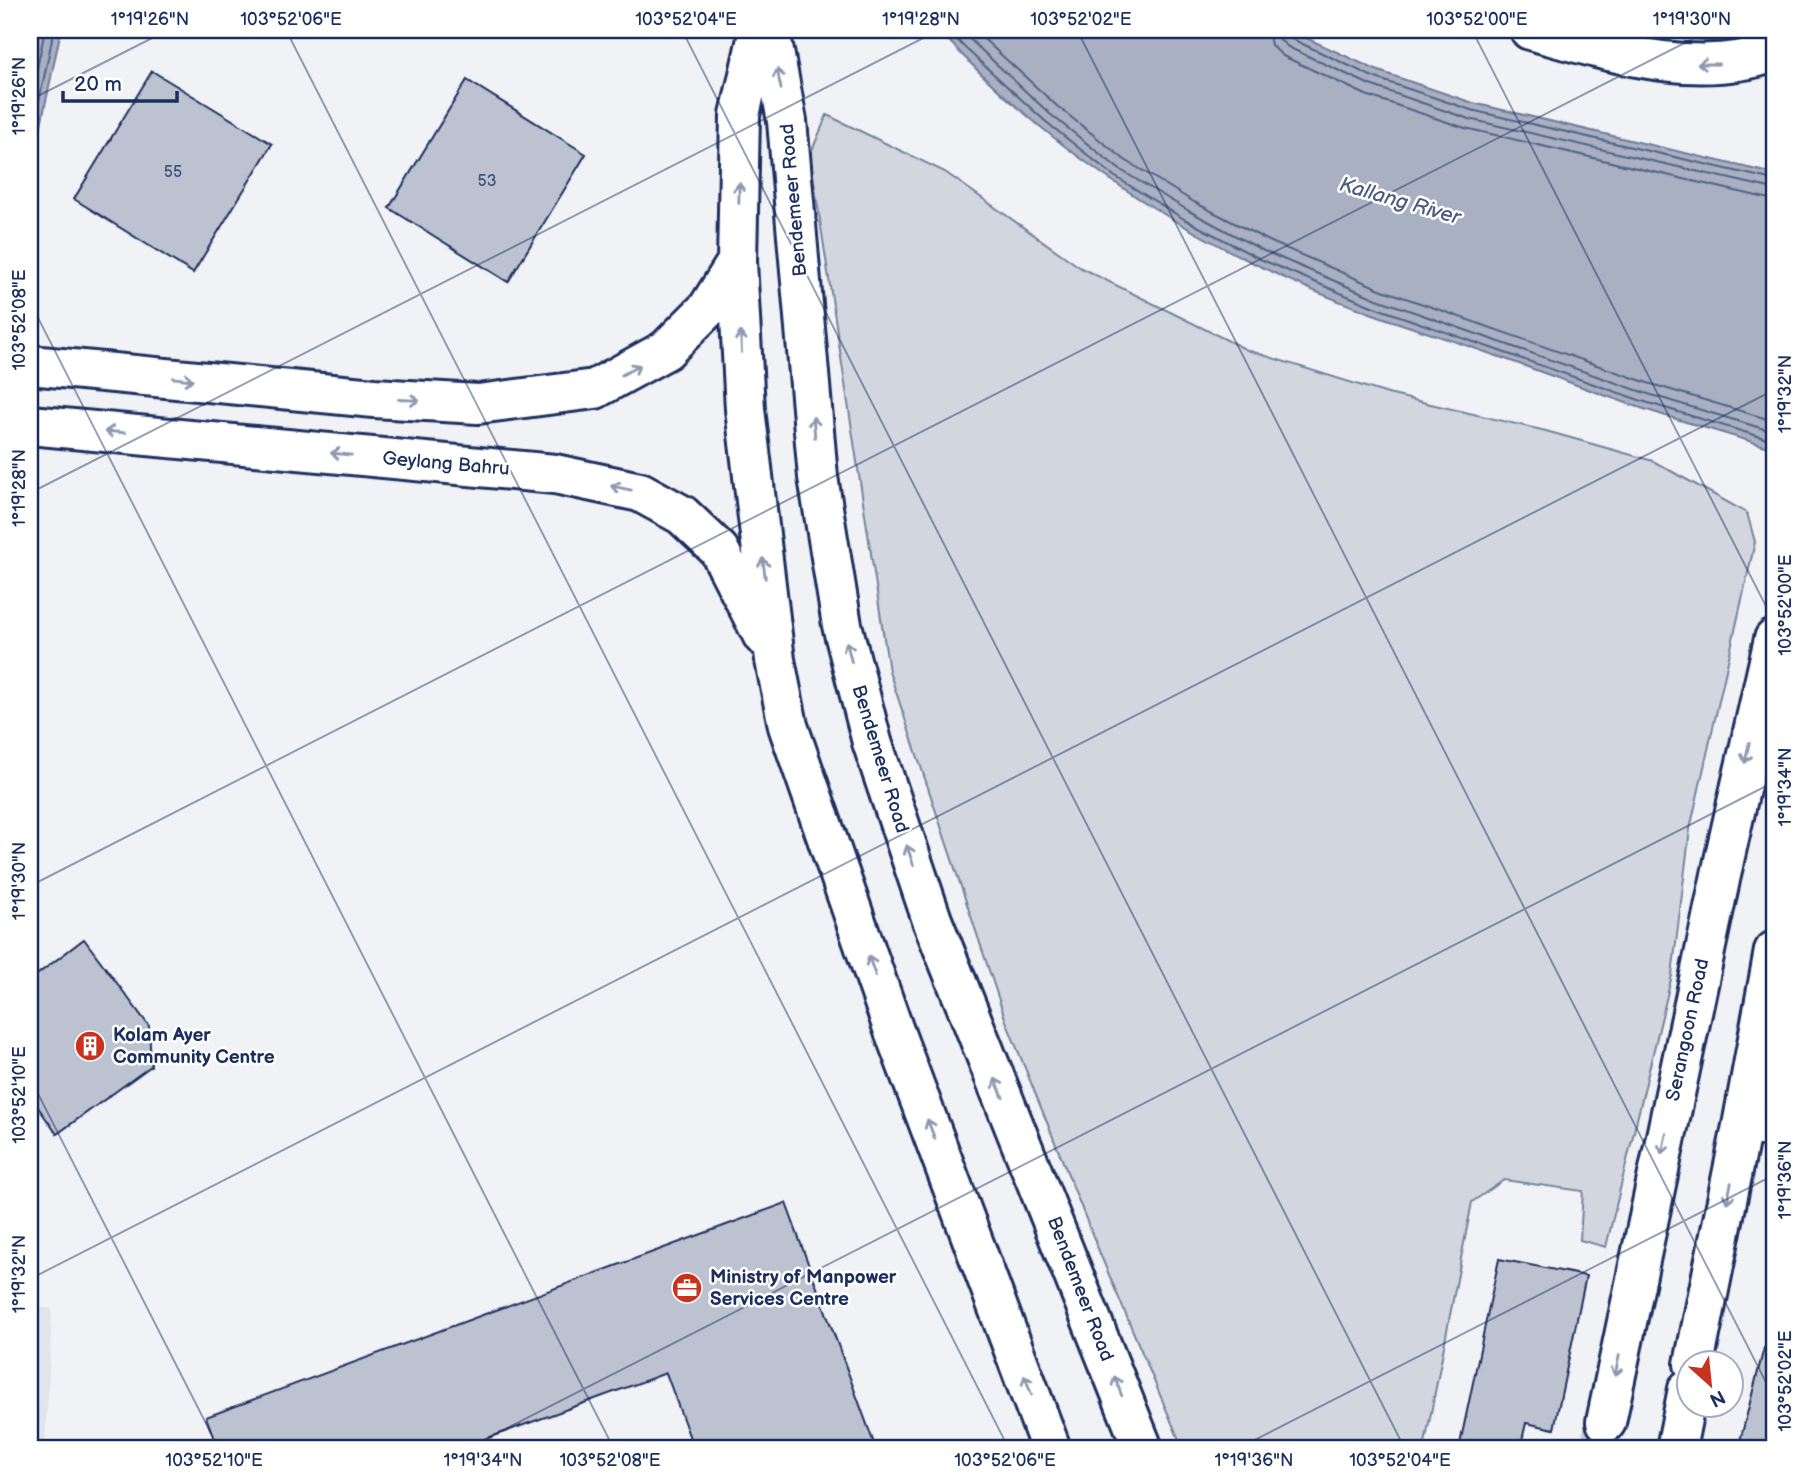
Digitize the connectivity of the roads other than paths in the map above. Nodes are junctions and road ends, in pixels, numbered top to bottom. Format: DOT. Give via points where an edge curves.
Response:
graph roads {
  1 [pos="758,30"];
  2 [pos="770,30"];
  3 [pos="1530,30"];
  4 [pos="1774,52"];
  5 [pos="737,262"];
  6 [pos="30,365"];
  7 [pos="30,425"];
  8 [pos="1774,639"];
  9 [pos="775,660"];
  10 [pos="1774,951"];
  11 [pos="1758,1127"];
  12 [pos="1698,1350"];
  13 [pos="1682,1420"];
  14 [pos="1606,1422"];
  15 [pos="1051,1449"];
  16 [pos="1143,1449"];
  17 [pos="1676,1449"];
  5 -- 1 [label="main road, one-way" via="740,115"];
  16 -- 2 [label="main road, Bendemeer Road, one-way" via="932,919 872,741 842,625 818,477 787,121"];
  4 -- 3 [label="main road, one-way" via="1729,64 1701,65 1599,51"];
  6 -- 5 [label="main road, one-way" via="478,404 594,389 666,350 708,308"];
  9 -- 5 [label="main road, one-way" via="745,409"];
  9 -- 7 [label="main road, Geylang Bahru, one-way" via="719,550 682,515 639,492 555,474"];
  8 -- 14 [label="main road, Serangoon Road, one-way"];
  15 -- 9 [label="main road, one-way" via="850,904 788,726"];
  10 -- 11 [label="main road"];
  11 -- 12 [label="main road, one-way"];
  13 -- 17 [label="main road"];
}
